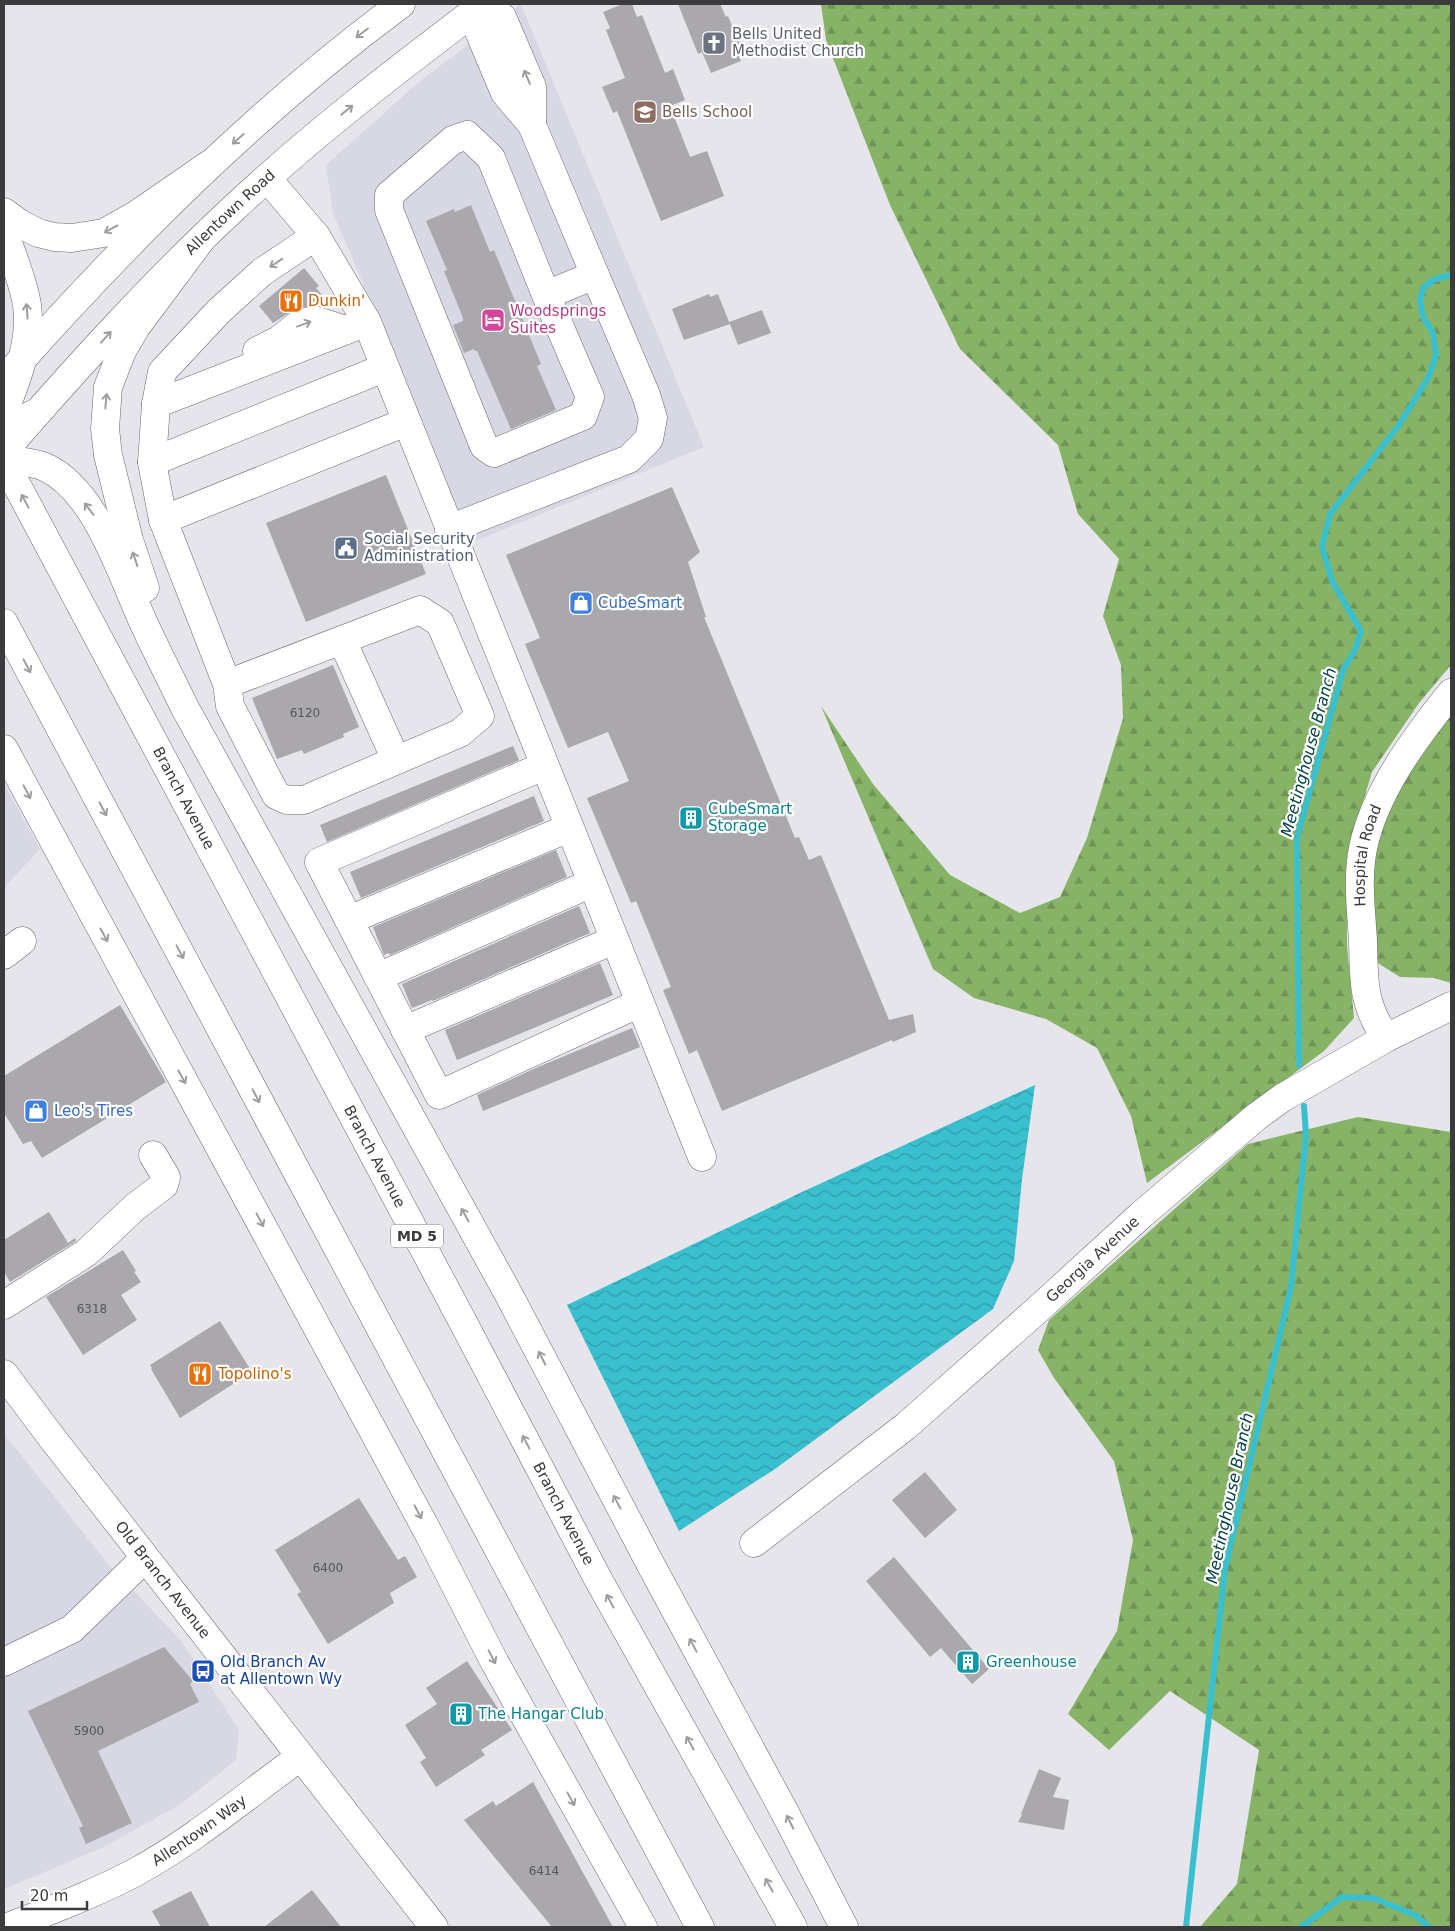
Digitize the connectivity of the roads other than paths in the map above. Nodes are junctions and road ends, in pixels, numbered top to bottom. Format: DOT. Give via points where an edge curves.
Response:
graph roads {
  1 [pos="401,4"];
  2 [pos="482,4"];
  3 [pos="210,164"];
  4 [pos="267,178"];
  5 [pos="4,212"];
  6 [pos="4,232"];
  7 [pos="316,236"];
  8 [pos="200,241"];
  9 [pos="595,275"];
  10 [pos="546,295"];
  11 [pos="356,326"];
  12 [pos="22,359"];
  13 [pos="384,368"];
  14 [pos="4,380"];
  15 [pos="156,404"];
  16 [pos="4,412"];
  17 [pos="38,412"];
  18 [pos="406,422"];
  19 [pos="4,428"];
  20 [pos="4,451"];
  21 [pos="4,460"];
  22 [pos="152,462"];
  23 [pos="163,520"];
  24 [pos="449,529"];
  25 [pos="4,622"];
  26 [pos="342,640"];
  27 [pos="227,684"];
  28 [pos="1451,693"];
  29 [pos="4,749"];
  30 [pos="396,760"];
  31 [pos="544,766"];
  32 [pos="218,767"];
  33 [pos="570,828"];
  34 [pos="592,883"];
  35 [pos="349,920"];
  36 [pos="614,940"];
  37 [pos="378,977"];
  38 [pos="640,1003"];
  39 [pos="1451,1006"];
  40 [pos="405,1030"];
  41 [pos="1386,1038"];
  42 [pos="152,1155"];
  43 [pos="702,1157"];
  44 [pos="4,1305"];
  45 [pos="4,1374"];
  46 [pos="754,1543"];
  47 [pos="145,1558"];
  48 [pos="4,1662"];
  49 [pos="300,1756"];
  50 [pos="8,1927"];
  51 [pos="434,1927"];
  52 [pos="643,1927"];
  53 [pos="700,1927"];
  54 [pos="793,1927"];
  55 [pos="844,1927"];
  1 -- 3 [label="main road, one-way" via="354,39"];
  4 -- 2 [label="main road, Allentown Road, one-way" via="345,111"];
  2 -- 9 [label="main road" via="502,17 532,87 532,124"];
  3 -- 5 [label="main road, one-way" via="104,233 54,237 38,233"];
  3 -- 12 [label="main road" via="130,242"];
  4 -- 7 [label="main road"];
  4 -- 8 [label="main road, Allentown Road"];
  12 -- 6 [label="main road, one-way" via="28,327 27,306"];
  7 -- 11 [label="main road"];
  7 -- 15 [label="main road, one-way" via="262,272 184,347 162,372"];
  17 -- 8 [label="main road, Allentown Road, one-way" via="119,322"];
  32 -- 8 [label="main road, one-way" via="149,600 129,540 104,428 108,387 122,350"];
  9 -- 10 [label="main road"];
  9 -- 24 [label="main road" via="646,395 653,418 649,439 629,459"];
  10 -- 10 [label="main road" via="590,397 587,407 583,416 494,453 484,446 476,428 389,210 389,195 453,140 467,135 491,158"];
  11 -- 13 [label="main road"];
  15 -- 11 [label="main road, one-way"];
  12 -- 14 [label="main road"];
  12 -- 16 [label="main road"];
  13 -- 18 [label="main road"];
  13 -- 22 [label="main road"];
  15 -- 22 [label="main road"];
  17 -- 19 [label="main road"];
  17 -- 20 [label="main road, Allentown Road"];
  18 -- 23 [label="main road"];
  18 -- 24 [label="main road"];
  32 -- 21 [label="main road, one-way" via="185,708 93,513 78,494 44,467"];
  54 -- 21 [label="main road, Branch Avenue / MD 5, one-way" via="598,1580"];
  22 -- 23 [label="main road"];
  23 -- 27 [label="main road"];
  24 -- 31 [label="main road"];
  25 -- 53 [label="main road, one-way"];
  26 -- 27 [label="main road"];
  26 -- 30 [label="main road"];
  26 -- 30 [label="main road" via="420,610 440,623 480,716 460,733"];
  27 -- 30 [label="main road" via="230,706 276,795 287,800 304,800"];
  28 -- 41 [label="main road, Hospital Road" via="1389,782 1363,849 1360,870 1364,982 1374,1020"];
  29 -- 52 [label="main road, one-way" via="429,1534 495,1663"];
  31 -- 33 [label="main road"];
  31 -- 35 [label="main road" via="319,862"];
  55 -- 32 [label="main road, one-way" via="509,1296"];
  33 -- 34 [label="main road"];
  33 -- 35 [label="main road"];
  34 -- 36 [label="main road"];
  34 -- 37 [label="main road"];
  35 -- 37 [label="main road"];
  36 -- 38 [label="main road"];
  36 -- 40 [label="main road"];
  37 -- 40 [label="main road"];
  38 -- 40 [label="main road" via="439,1095"];
  38 -- 43 [label="main road"];
  39 -- 41 [label="main road, Georgia Avenue"];
  41 -- 46 [label="main road, Georgia Avenue" via="1282,1098 1256,1117 1140,1215 906,1426"];
  42 -- 44 [label="main road" via="166,1177 164,1185 86,1253"];
  45 -- 47 [label="main road, Old Branch Avenue"];
  47 -- 48 [label="main road" via="72,1629"];
  47 -- 49 [label="main road, Old Branch Avenue"];
  49 -- 50 [label="main road, Allentown Way" via="187,1840 136,1872"];
  49 -- 51 [label="main road, Old Branch Avenue"];
}
